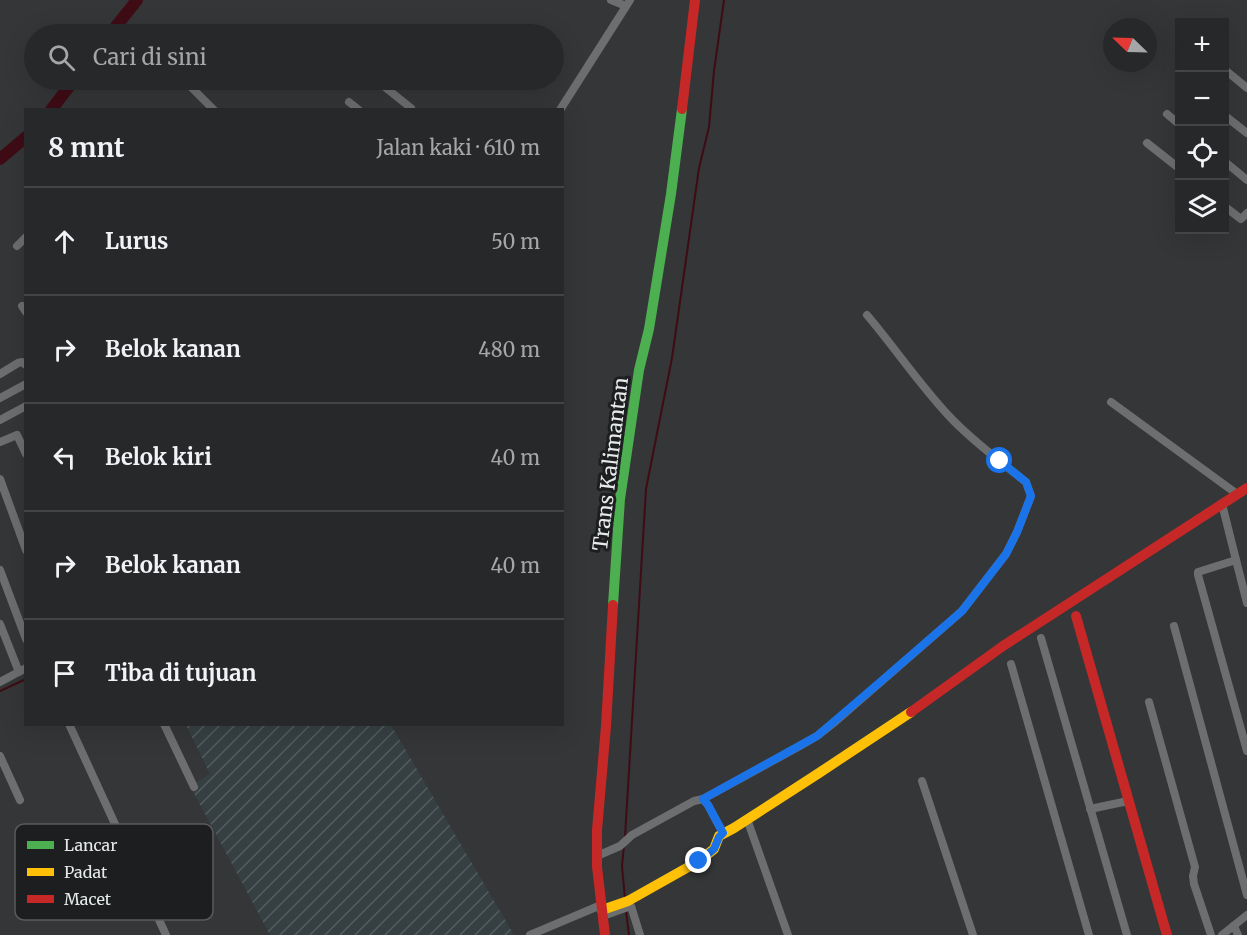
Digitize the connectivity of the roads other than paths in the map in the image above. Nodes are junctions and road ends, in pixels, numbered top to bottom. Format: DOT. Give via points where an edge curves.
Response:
graph roads {
  1 [pos="611,0"];
  2 [pos="695,0"];
  3 [pos="628,3"];
  4 [pos="1228,72"];
  5 [pos="1247,87"];
  6 [pos="194,90"];
  7 [pos="388,90"];
  8 [pos="349,102"];
  9 [pos="212,108"];
  10 [pos="356,108"];
  11 [pos="411,108"];
  12 [pos="561,108"];
  13 [pos="1167,114"];
  14 [pos="1229,119"];
  15 [pos="1175,121"];
  16 [pos="1247,133"];
  17 [pos="1147,143"];
  18 [pos="1229,165"];
  19 [pos="1175,166"];
  20 [pos="1247,180"];
  21 [pos="1229,210"];
  22 [pos="1247,213"];
  23 [pos="24,239"];
  24 [pos="17,246"];
  25 [pos="867,315"];
  26 [pos="24,364"];
  27 [pos="0,374"];
  28 [pos="24,385"];
  29 [pos="0,398"];
  30 [pos="1111,402"];
  31 [pos="24,407"];
  32 [pos="0,420"];
  33 [pos="0,442"];
  34 [pos="24,450"];
  35 [pos="0,479"];
  36 [pos="1247,488"];
  37 [pos="1237,494"];
  38 [pos="1222,504"];
  39 [pos="24,545"];
  40 [pos="1236,560"];
  41 [pos="0,570"];
  42 [pos="1247,603"];
  43 [pos="1076,616"];
  44 [pos="0,624"];
  45 [pos="1174,626"];
  46 [pos="24,634"];
  47 [pos="1041,638"];
  48 [pos="1011,664"];
  49 [pos="22,670"];
  50 [pos="0,682"];
  51 [pos="1149,702"];
  52 [pos="70,726"];
  53 [pos="165,726"];
  54 [pos="1245,736"];
  55 [pos="1247,751"];
  56 [pos="0,756"];
  57 [pos="922,781"];
  58 [pos="194,787"];
  59 [pos="703,799"];
  60 [pos="20,800"];
  61 [pos="1128,801"];
  62 [pos="1090,809"];
  63 [pos="747,819"];
  64 [pos="115,824"];
  65 [pos="723,833"];
  66 [pos="597,856"];
  67 [pos="1247,895"];
  68 [pos="626,905"];
  69 [pos="602,911"];
  70 [pos="1247,915"];
  71 [pos="159,920"];
  72 [pos="1234,926"];
  73 [pos="166,935"];
  74 [pos="530,935"];
  75 [pos="604,935"];
  76 [pos="640,935"];
  77 [pos="788,935"];
  78 [pos="973,935"];
  79 [pos="1089,935"];
  80 [pos="1127,935"];
  81 [pos="1167,935"];
  82 [pos="1211,935"];
  83 [pos="1222,935"];
  84 [pos="1238,935"];
  1 -- 3 [label="street"];
  2 -- 66 [label="main road, Trans Kalimantan" via="671,194 620,499"];
  3 -- 12 [label="street"];
  4 -- 5 [label="street"];
  6 -- 9 [label="street"];
  7 -- 11 [label="street"];
  8 -- 10 [label="street"];
  13 -- 15 [label="street"];
  14 -- 16 [label="street"];
  17 -- 19 [label="street"];
  18 -- 20 [label="street"];
  21 -- 22 [label="street" via="1241,219"];
  23 -- 24 [label="street"];
  25 -- 59 [label="street" via="950,417 1026,482 1031,496 1026,511 1006,554 962,611 817,736"];
  26 -- 27 [label="street"];
  28 -- 29 [label="street"];
  30 -- 37 [label="street"];
  31 -- 32 [label="street"];
  33 -- 34 [label="street" via="17,435"];
  35 -- 39 [label="street"];
  36 -- 37 [label="main road"];
  37 -- 38 [label="main road"];
  38 -- 40 [label="street"];
  38 -- 63 [label="main road"];
  40 -- 42 [label="street"];
  40 -- 54 [label="street" via="1198,574"];
  41 -- 46 [label="street"];
  43 -- 61 [label="main road"];
  44 -- 49 [label="street"];
  45 -- 67 [label="street"];
  47 -- 62 [label="street"];
  48 -- 79 [label="street"];
  49 -- 50 [label="street"];
  51 -- 82 [label="street" via="1195,867 1194,884"];
  52 -- 64 [label="street"];
  53 -- 58 [label="street"];
  54 -- 55 [label="street"];
  56 -- 60 [label="street"];
  57 -- 78 [label="street"];
  59 -- 65 [label="street"];
  59 -- 66 [label="street"];
  61 -- 62 [label="street"];
  61 -- 81 [label="main road"];
  62 -- 80 [label="street"];
  63 -- 65 [label="main road"];
  63 -- 77 [label="street"];
  65 -- 68 [label="main road" via="714,849 699,861"];
  66 -- 69 [label="main road, Trans Kalimantan"];
  68 -- 69 [label="main road"];
  68 -- 76 [label="street" via="632,907"];
  69 -- 74 [label="street"];
  69 -- 75 [label="main road, Trans Kalimantan"];
  70 -- 72 [label="street"];
  71 -- 73 [label="street"];
  72 -- 83 [label="street"];
  72 -- 84 [label="street"];
}
